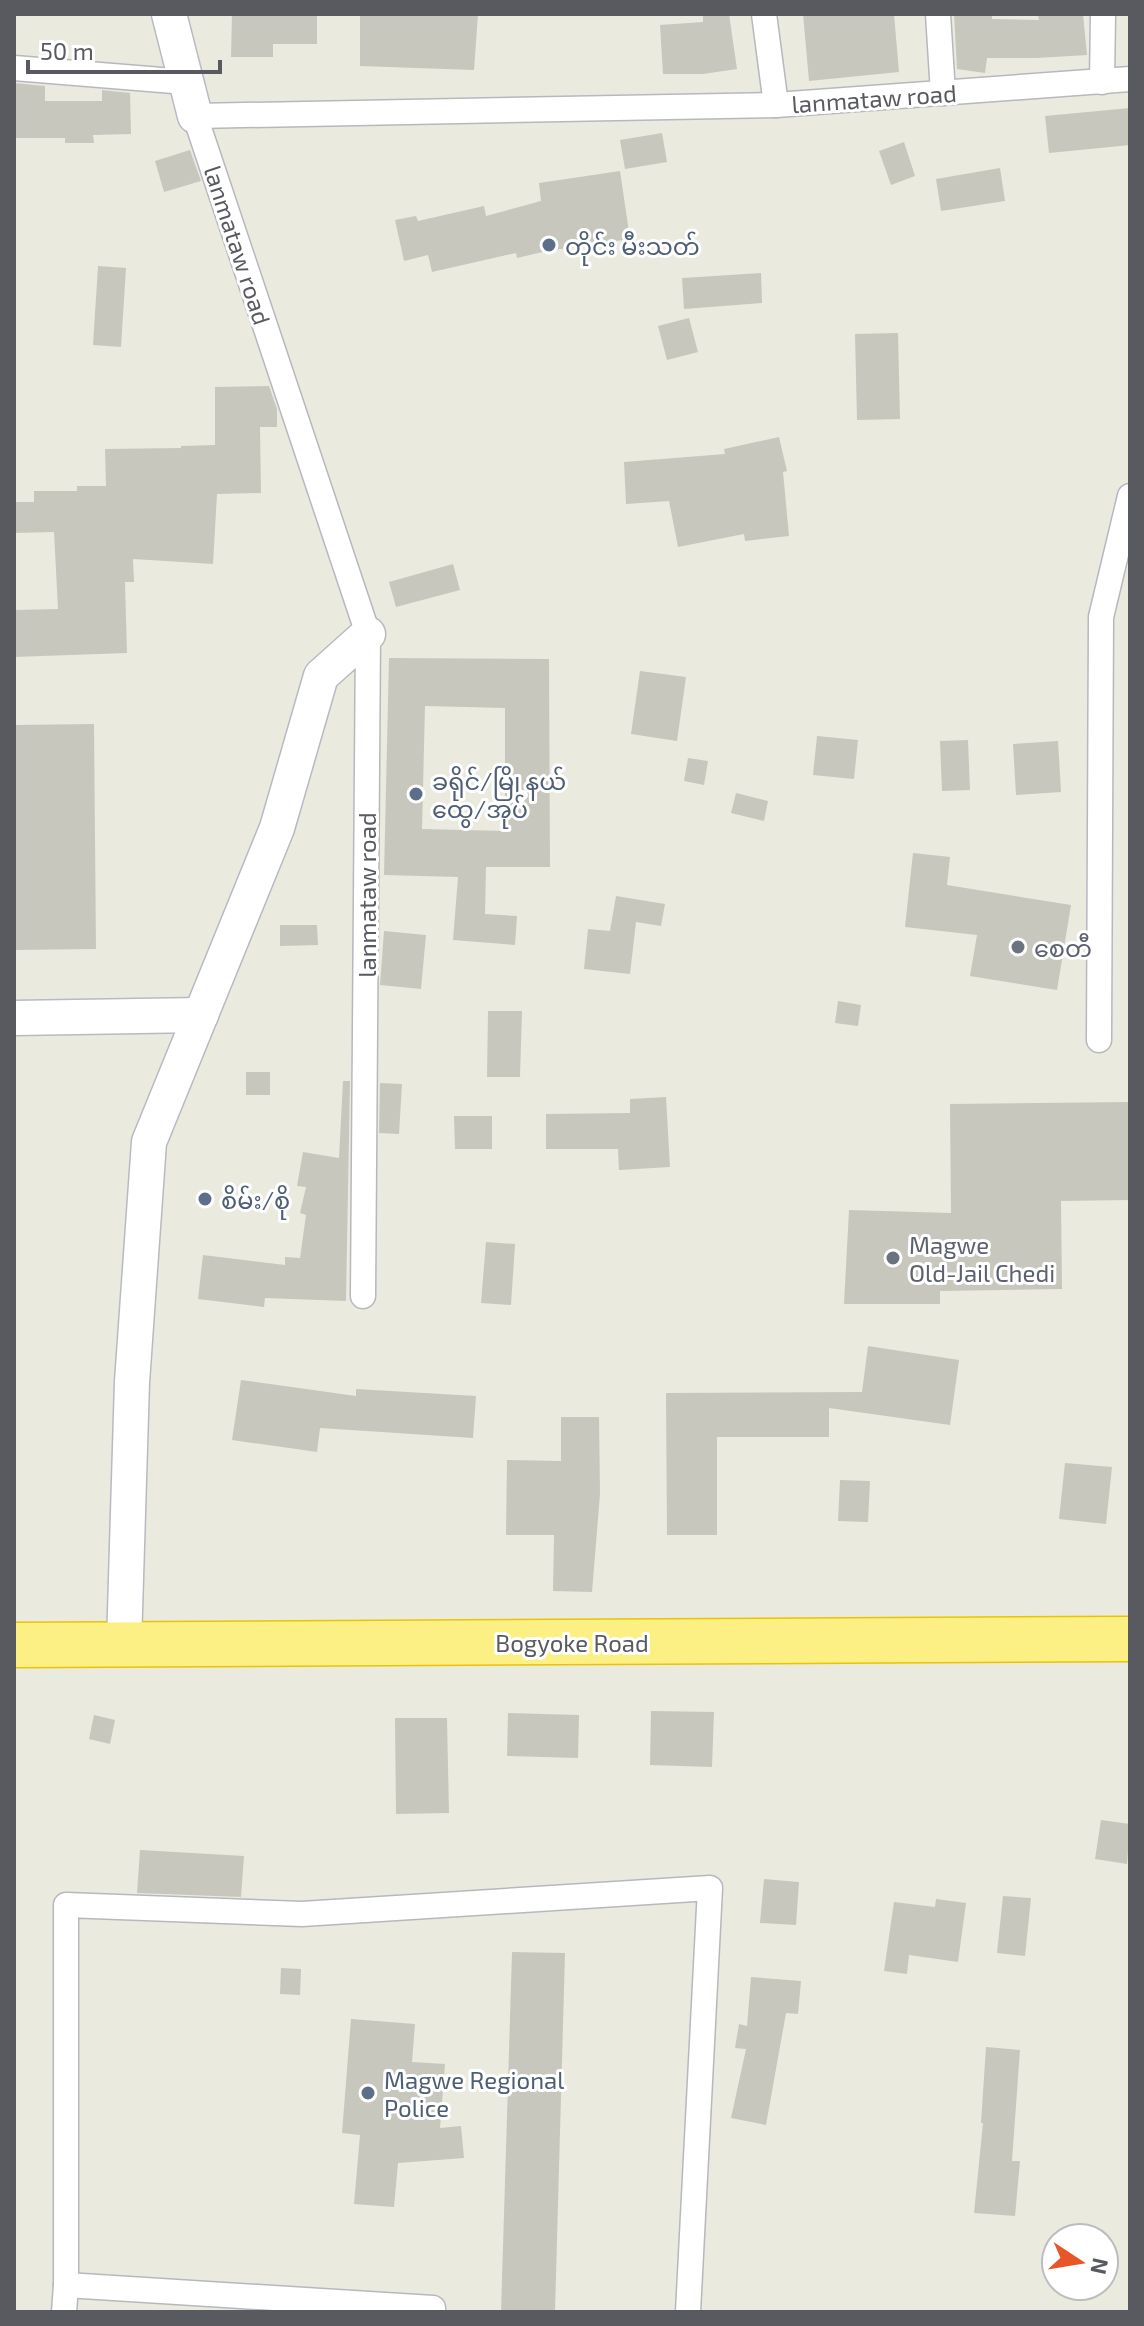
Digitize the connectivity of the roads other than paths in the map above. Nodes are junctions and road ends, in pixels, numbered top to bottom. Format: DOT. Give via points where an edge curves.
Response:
graph roads {
  1 [pos="169,14"];
  2 [pos="764,14"];
  3 [pos="938,14"];
  4 [pos="1103,14"];
  5 [pos="14,68"];
  6 [pos="1130,79"];
  7 [pos="186,82"];
  8 [pos="1102,82"];
  9 [pos="943,93"];
  10 [pos="776,105"];
  11 [pos="195,116"];
  12 [pos="1130,496"];
  13 [pos="368,634"];
  14 [pos="201,1015"];
  15 [pos="14,1018"];
  16 [pos="1099,1040"];
  17 [pos="363,1296"];
  18 [pos="1130,1639"];
  19 [pos="124,1644"];
  20 [pos="14,1645"];
  21 [pos="66,2285"];
  22 [pos="64,2312"];
  23 [pos="433,2312"];
  24 [pos="688,2312"];
  1 -- 7 [label="street"];
  2 -- 10 [label="street"];
  3 -- 9 [label="street"];
  4 -- 8 [label="street"];
  5 -- 7 [label="street"];
  6 -- 8 [label="street, lanmataw road"];
  7 -- 11 [label="street"];
  8 -- 9 [label="street, lanmataw road"];
  9 -- 10 [label="street, lanmataw road"];
  10 -- 11 [label="street, lanmataw road"];
  11 -- 13 [label="street, lanmataw road"];
  12 -- 16 [label="street" via="1101,617"];
  13 -- 14 [label="street" via="321,676 277,828"];
  13 -- 17 [label="street, lanmataw road"];
  14 -- 15 [label="street"];
  14 -- 19 [label="street" via="149,1142 132,1382"];
  18 -- 19 [label="highway, Bogyoke Road"];
  19 -- 20 [label="highway, Bogyoke Road"];
  21 -- 22 [label="street"];
  21 -- 23 [label="street"];
  21 -- 24 [label="street" via="66,1905 302,1914 710,1888"];
}
